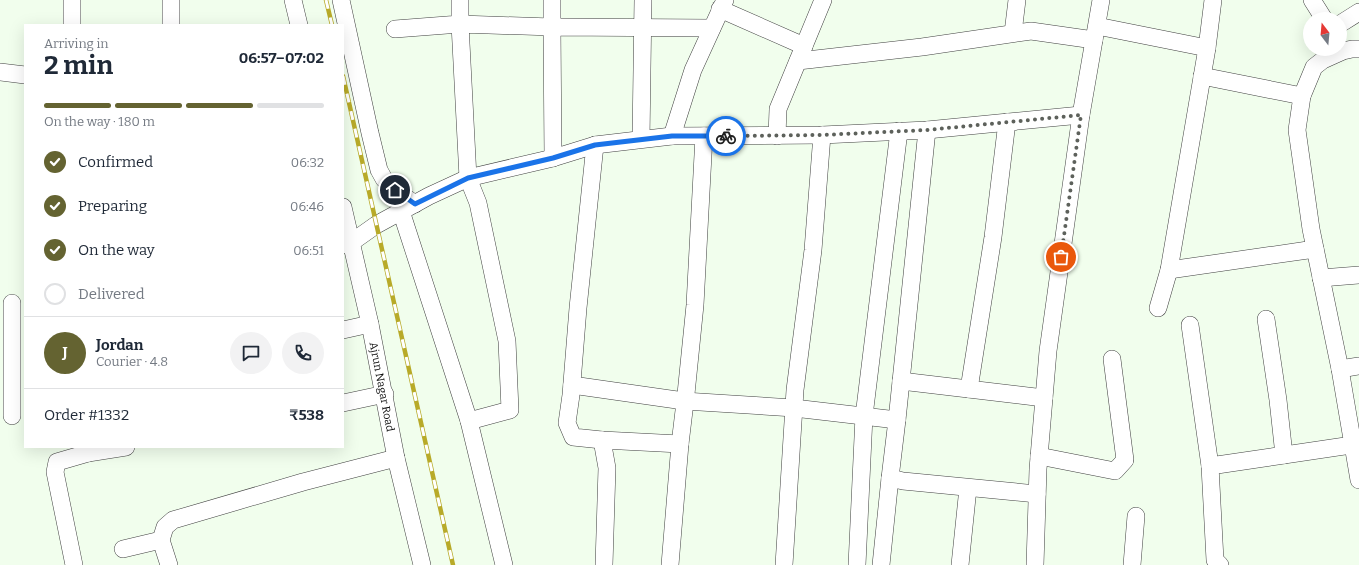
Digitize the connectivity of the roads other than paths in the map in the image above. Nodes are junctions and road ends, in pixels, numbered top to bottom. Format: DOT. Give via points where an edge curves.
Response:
graph roads {
  1 [pos="72,0"];
  2 [pos="171,0"];
  3 [pos="293,0"];
  4 [pos="341,0"];
  5 [pos="460,0"];
  6 [pos="552,0"];
  7 [pos="643,0"];
  8 [pos="823,0"];
  9 [pos="1017,0"];
  10 [pos="1101,0"];
  11 [pos="1213,0"];
  12 [pos="1312,0"];
  13 [pos="722,5"];
  14 [pos="1320,12"];
  15 [pos="1359,12"];
  16 [pos="1347,20"];
  17 [pos="72,24"];
  18 [pos="171,24"];
  19 [pos="299,24"];
  20 [pos="460,24"];
  21 [pos="552,27"];
  22 [pos="643,28"];
  23 [pos="712,28"];
  24 [pos="395,29"];
  25 [pos="1013,33"];
  26 [pos="1095,33"];
  27 [pos="1207,48"];
  28 [pos="801,53"];
  29 [pos="1323,56"];
  30 [pos="0,72"];
  31 [pos="24,75"];
  32 [pos="1202,76"];
  33 [pos="1302,96"];
  34 [pos="1081,115"];
  35 [pos="1007,122"];
  36 [pos="927,130"];
  37 [pos="899,131"];
  38 [pos="822,135"];
  39 [pos="672,136"];
  40 [pos="704,136"];
  41 [pos="777,136"];
  42 [pos="641,139"];
  43 [pos="595,145"];
  44 [pos="553,158"];
  45 [pos="468,178"];
  46 [pos="408,208"];
  47 [pos="344,216"];
  48 [pos="347,243"];
  49 [pos="1316,249"];
  50 [pos="1169,270"];
  51 [pos="1359,275"];
  52 [pos="1322,278"];
  53 [pos="12,302"];
  54 [pos="1158,308"];
  55 [pos="1266,319"];
  56 [pos="370,324"];
  57 [pos="1190,324"];
  58 [pos="344,330"];
  59 [pos="1112,359"];
  60 [pos="1359,366"];
  61 [pos="1340,369"];
  62 [pos="901,381"];
  63 [pos="572,385"];
  64 [pos="969,389"];
  65 [pos="385,394"];
  66 [pos="1044,398"];
  67 [pos="684,401"];
  68 [pos="344,404"];
  69 [pos="794,408"];
  70 [pos="12,416"];
  71 [pos="864,416"];
  72 [pos="897,420"];
  73 [pos="469,421"];
  74 [pos="602,440"];
  75 [pos="680,444"];
  76 [pos="1356,444"];
  77 [pos="114,448"];
  78 [pos="89,450"];
  79 [pos="1284,455"];
  80 [pos="1039,456"];
  81 [pos="396,458"];
  82 [pos="1210,466"];
  83 [pos="890,478"];
  84 [pos="1359,480"];
  85 [pos="968,488"];
  86 [pos="1037,494"];
  87 [pos="1136,516"];
  88 [pos="162,540"];
  89 [pos="123,549"];
  90 [pos="417,564"];
  91 [pos="74,565"];
  92 [pos="169,565"];
  93 [pos="504,565"];
  94 [pos="604,565"];
  95 [pos="670,565"];
  96 [pos="784,565"];
  97 [pos="857,565"];
  98 [pos="881,565"];
  99 [pos="960,565"];
  100 [pos="1035,565"];
  101 [pos="1132,565"];
  102 [pos="1220,565"];
  1 -- 17 [label="street"];
  2 -- 18 [label="street"];
  3 -- 19 [label="street"];
  4 -- 46 [label="street" via="379,170"];
  5 -- 20 [label="street"];
  6 -- 21 [label="street"];
  7 -- 22 [label="street"];
  8 -- 28 [label="street"];
  9 -- 25 [label="street"];
  10 -- 26 [label="street"];
  11 -- 27 [label="street"];
  12 -- 14 [label="street"];
  13 -- 23 [label="street"];
  13 -- 28 [label="street"];
  15 -- 16 [label="street"];
  20 -- 21 [label="street"];
  20 -- 24 [label="street"];
  20 -- 45 [label="street"];
  21 -- 22 [label="street"];
  21 -- 44 [label="street"];
  22 -- 23 [label="street"];
  22 -- 42 [label="street"];
  23 -- 39 [label="street" via="693,70"];
  25 -- 26 [label="street"];
  25 -- 28 [label="street" via="922,47"];
  26 -- 27 [label="street"];
  26 -- 34 [label="street"];
  27 -- 32 [label="street"];
  28 -- 41 [label="street" via="778,109"];
  29 -- 33 [label="street" via="1314,67"];
  30 -- 31 [label="street"];
  32 -- 33 [label="street"];
  32 -- 50 [label="street"];
  33 -- 49 [label="street" via="1297,130"];
  34 -- 35 [label="street"];
  34 -- 66 [label="street" via="1048,351"];
  35 -- 36 [label="street"];
  35 -- 64 [label="street" via="993,237"];
  36 -- 37 [label="street"];
  36 -- 62 [label="street"];
  37 -- 38 [label="street"];
  37 -- 71 [label="street"];
  38 -- 41 [label="street"];
  38 -- 69 [label="street" via="813,250"];
  39 -- 40 [label="street"];
  39 -- 42 [label="street"];
  40 -- 41 [label="street"];
  40 -- 67 [label="street" via="695,305"];
  42 -- 43 [label="street"];
  43 -- 44 [label="street"];
  43 -- 63 [label="street"];
  44 -- 45 [label="street"];
  45 -- 46 [label="street"];
  45 -- 73 [label="street" via="478,203 507,341 510,410"];
  46 -- 48 [label="street"];
  46 -- 73 [label="street"];
  47 -- 48 [label="street, Ajrun Nagar Road"];
  48 -- 56 [label="street, Ajrun Nagar Road"];
  49 -- 50 [label="street"];
  49 -- 52 [label="street"];
  50 -- 54 [label="street"];
  51 -- 52 [label="street"];
  52 -- 61 [label="street"];
  53 -- 70 [label="street"];
  55 -- 79 [label="street"];
  56 -- 58 [label="street"];
  56 -- 65 [label="street, Ajrun Nagar Road"];
  57 -- 82 [label="street"];
  59 -- 80 [label="street" via="1125,460 1115,470"];
  60 -- 61 [label="street"];
  61 -- 76 [label="street"];
  62 -- 64 [label="street"];
  62 -- 72 [label="street"];
  63 -- 67 [label="street"];
  63 -- 74 [label="street" via="567,423 573,437"];
  64 -- 66 [label="street"];
  65 -- 68 [label="street"];
  65 -- 81 [label="street, Ajrun Nagar Road"];
  66 -- 80 [label="street"];
  67 -- 69 [label="street"];
  67 -- 75 [label="street"];
  69 -- 71 [label="street"];
  69 -- 96 [label="street"];
  71 -- 72 [label="street"];
  71 -- 97 [label="street"];
  72 -- 83 [label="street"];
  73 -- 93 [label="street"];
  74 -- 75 [label="street"];
  74 -- 94 [label="street" via="607,468"];
  75 -- 95 [label="street"];
  76 -- 79 [label="street"];
  76 -- 84 [label="street"];
  77 -- 78 [label="street"];
  78 -- 91 [label="street" via="57,462 55,472"];
  79 -- 82 [label="street"];
  80 -- 86 [label="street"];
  81 -- 88 [label="street" via="173,520 165,527"];
  81 -- 90 [label="street, Ajrun Nagar Road"];
  82 -- 102 [label="street" via="1215,560"];
  83 -- 85 [label="street"];
  83 -- 98 [label="street"];
  85 -- 86 [label="street"];
  85 -- 99 [label="street"];
  86 -- 100 [label="street"];
  87 -- 101 [label="street"];
  88 -- 89 [label="street"];
  88 -- 92 [label="street"];
}
